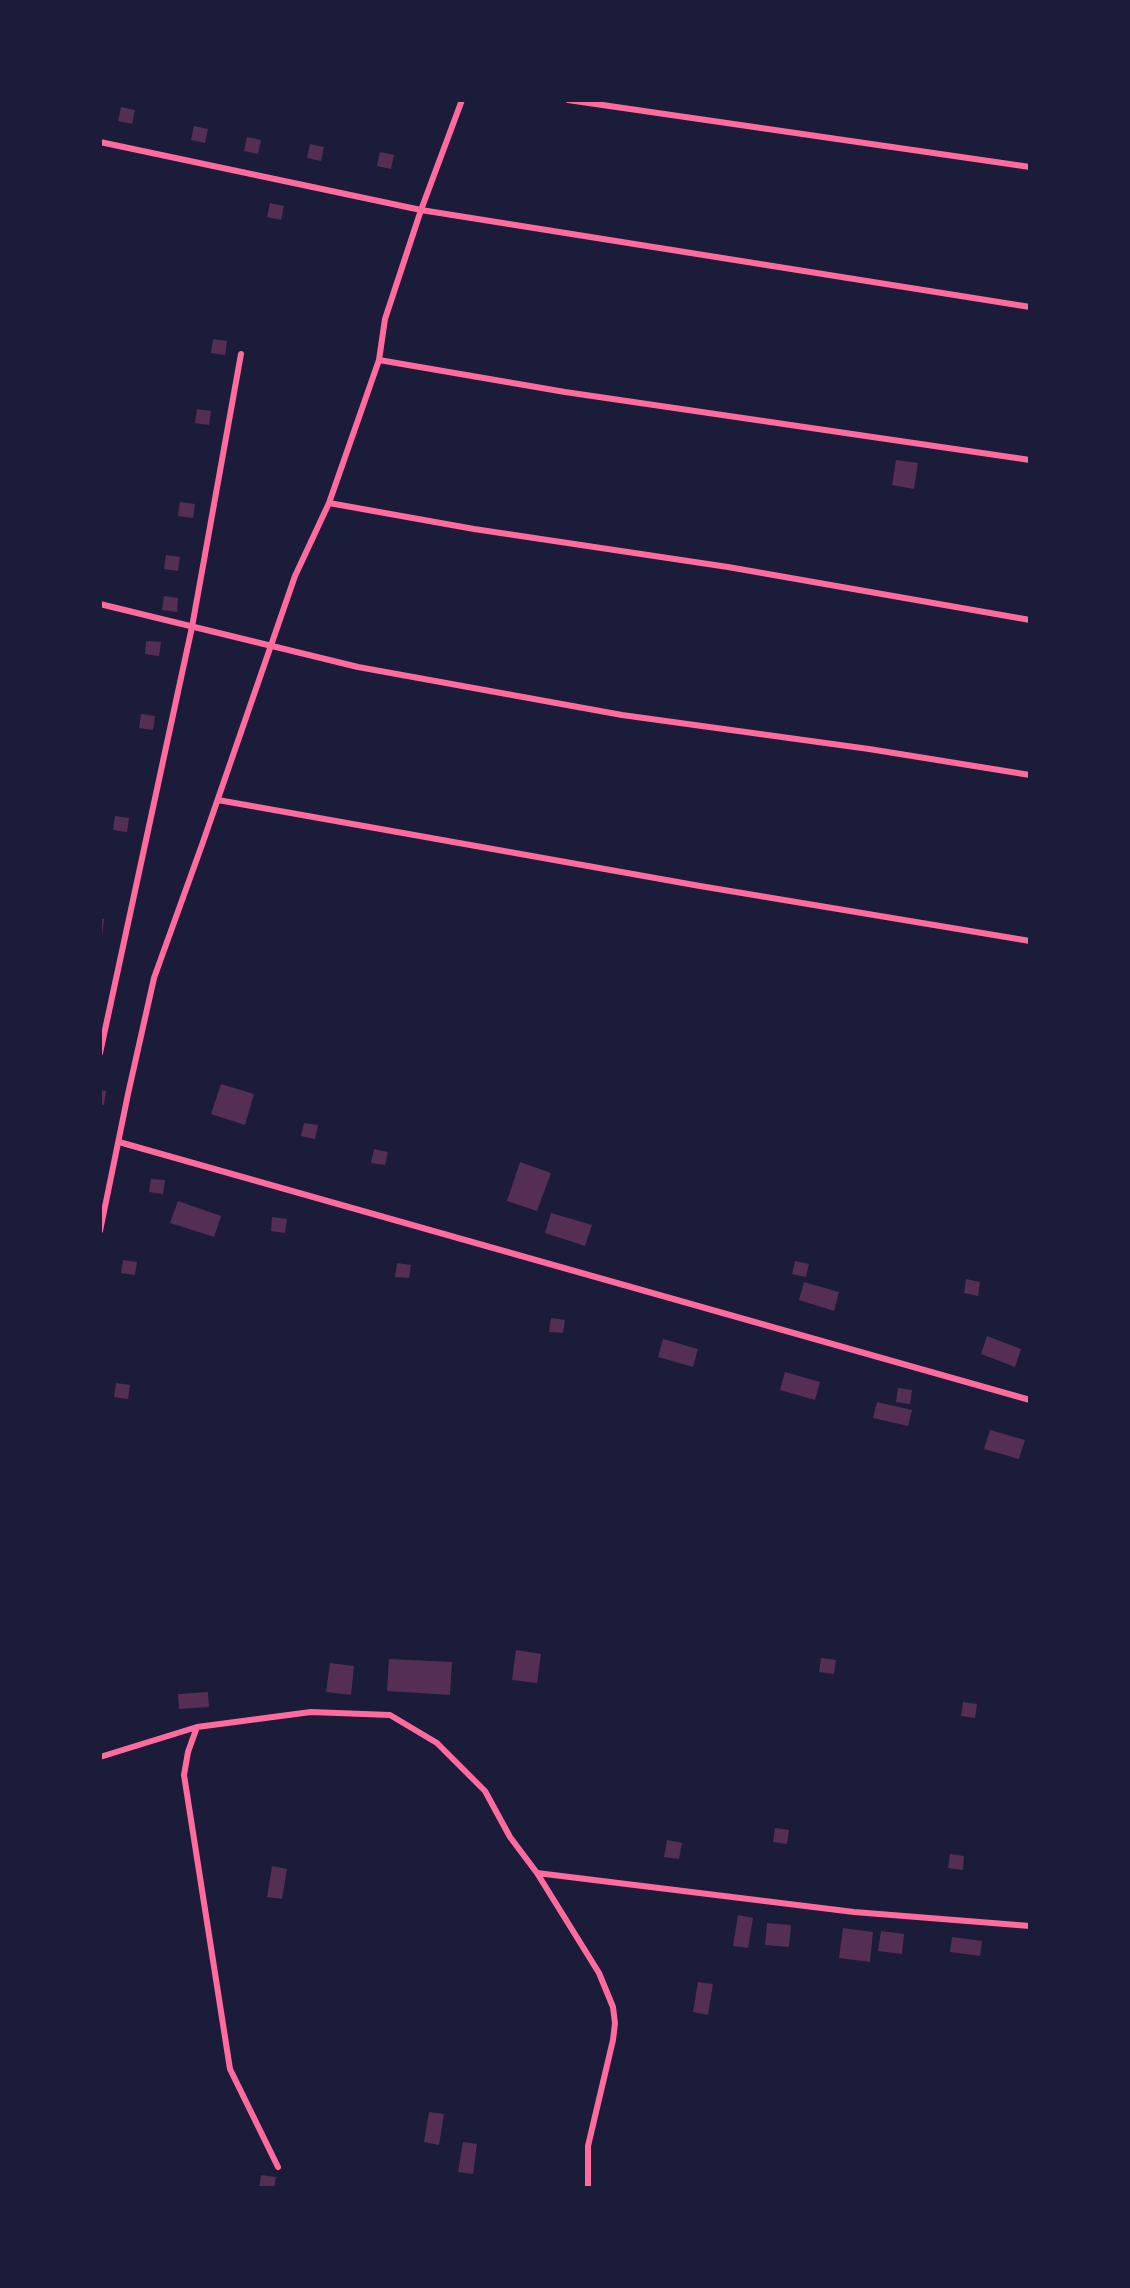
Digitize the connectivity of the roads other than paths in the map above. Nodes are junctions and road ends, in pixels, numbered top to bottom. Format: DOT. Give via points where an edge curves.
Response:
graph roads {
  1 [pos="462,100"];
  2 [pos="568,100"];
  3 [pos="100,142"];
  4 [pos="1029,167"];
  5 [pos="421,210"];
  6 [pos="1029,307"];
  7 [pos="241,354"];
  8 [pos="379,360"];
  9 [pos="1029,460"];
  10 [pos="329,503"];
  11 [pos="100,604"];
  12 [pos="1029,620"];
  13 [pos="192,627"];
  14 [pos="272,646"];
  15 [pos="1029,775"];
  16 [pos="218,800"];
  17 [pos="1029,941"];
  18 [pos="100,1053"];
  19 [pos="118,1142"];
  20 [pos="100,1231"];
  21 [pos="1029,1400"];
  22 [pos="197,1727"];
  23 [pos="100,1757"];
  24 [pos="537,1874"];
  25 [pos="1029,1926"];
  26 [pos="278,2168"];
  27 [pos="588,2187"];
  1 -- 5 [label="street"];
  2 -- 4 [label="street"];
  3 -- 5 [label="street"];
  5 -- 6 [label="street"];
  5 -- 8 [label="street" via="385,319"];
  7 -- 13 [label="street"];
  8 -- 9 [label="street" via="565,392"];
  8 -- 10 [label="street"];
  10 -- 12 [label="street"];
  10 -- 14 [label="street" via="295,576"];
  11 -- 13 [label="street"];
  13 -- 14 [label="street"];
  13 -- 18 [label="street"];
  14 -- 15 [label="street" via="358,667 622,715"];
  14 -- 16 [label="street"];
  16 -- 17 [label="street"];
  16 -- 19 [label="street" via="154,978"];
  19 -- 20 [label="street"];
  19 -- 21 [label="street"];
  22 -- 23 [label="street"];
  22 -- 24 [label="street" via="311,1712 390,1715 437,1743 485,1791 510,1837"];
  22 -- 26 [label="street" via="184,1775 230,2069"];
  24 -- 25 [label="street" via="854,1912"];
  24 -- 27 [label="street" via="599,1973 613,2007 613,2040 588,2146"];
}
